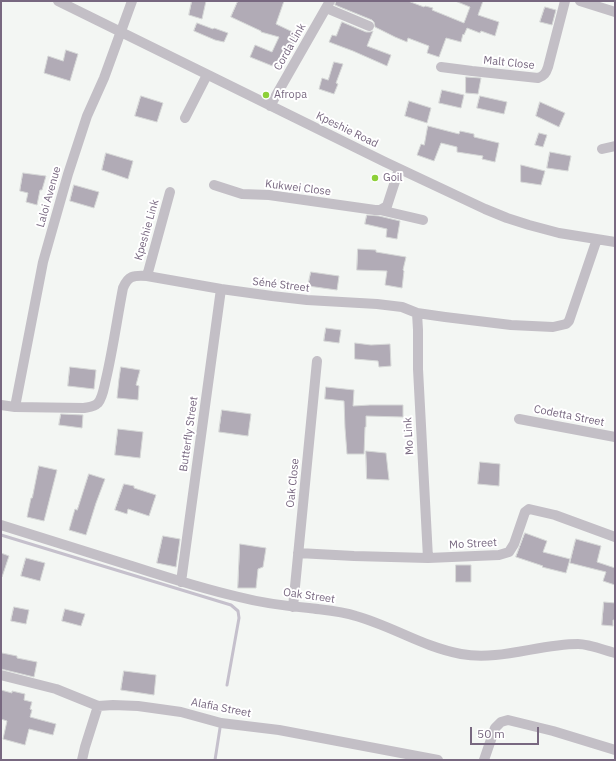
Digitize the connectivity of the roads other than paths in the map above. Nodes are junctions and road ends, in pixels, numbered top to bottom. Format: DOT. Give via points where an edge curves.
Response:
graph roads {
  1 [pos="58,1"];
  2 [pos="132,1"];
  3 [pos="565,1"];
  4 [pos="580,1"];
  5 [pos="328,4"];
  6 [pos="615,12"];
  7 [pos="369,26"];
  8 [pos="121,32"];
  9 [pos="441,67"];
  10 [pos="208,75"];
  11 [pos="270,106"];
  12 [pos="185,118"];
  13 [pos="615,146"];
  14 [pos="602,149"];
  15 [pos="399,168"];
  16 [pos="214,185"];
  17 [pos="170,192"];
  18 [pos="380,210"];
  19 [pos="422,220"];
  20 [pos="598,239"];
  21 [pos="615,242"];
  22 [pos="146,276"];
  23 [pos="221,289"];
  24 [pos="417,312"];
  25 [pos="317,361"];
  26 [pos="1,405"];
  27 [pos="15,407"];
  28 [pos="519,419"];
  29 [pos="615,437"];
  30 [pos="1,525"];
  31 [pos="615,537"];
  32 [pos="298,553"];
  33 [pos="428,558"];
  34 [pos="181,582"];
  35 [pos="293,607"];
  36 [pos="615,653"];
  37 [pos="1,675"];
  38 [pos="98,706"];
  39 [pos="615,750"];
  40 [pos="82,760"];
  41 [pos="438,760"];
  42 [pos="484,760"];
  1 -- 8 [label="street, Kpeshie Road"];
  2 -- 8 [label="street, Laloi Avenue"];
  3 -- 9 [label="street, Malt Close" via="548,67 542,76 538,78"];
  4 -- 6 [label="street"];
  5 -- 7 [label="street"];
  5 -- 11 [label="street, Corda Link"];
  8 -- 10 [label="street, Kpeshie Road"];
  8 -- 27 [label="street, Laloi Avenue" via="85,123 61,196 43,262"];
  10 -- 11 [label="street, Kpeshie Road"];
  10 -- 12 [label="street"];
  11 -- 15 [label="street, Kpeshie Road"];
  13 -- 14 [label="street"];
  15 -- 18 [label="street" via="387,206"];
  15 -- 20 [label="street, Kpeshie Road" via="507,218"];
  16 -- 18 [label="street, Kukwei Close" via="242,194 269,195"];
  17 -- 22 [label="street, Kpeshie Link"];
  18 -- 19 [label="street, Kukwei Close"];
  20 -- 21 [label="street, Kpeshie Road"];
  20 -- 24 [label="street, Séné Street" via="566,324 553,327 526,326"];
  22 -- 23 [label="street, Séné Street"];
  22 -- 27 [label="street, Séné Street" via="131,277 123,288 102,396 96,405 84,408"];
  23 -- 24 [label="street, Séné Street" via="307,300 377,304"];
  23 -- 34 [label="street, Butterfly Street"];
  24 -- 33 [label="street, Mo Link"];
  25 -- 32 [label="street, Oak Close"];
  26 -- 27 [label="street, Séné Street"];
  28 -- 29 [label="street, Codetta Street"];
  30 -- 34 [label="street, Oak Street"];
  31 -- 33 [label="street, Mo Street" via="555,515 529,509 525,512 509,552 499,555"];
  32 -- 33 [label="street, Mo Street"];
  32 -- 35 [label="street, Oak Close"];
  34 -- 35 [label="street, Oak Street" via="240,598"];
  35 -- 36 [label="street, Oak Street" via="354,615 423,643 462,654 489,655 580,644"];
  37 -- 38 [label="street, Alafia Street" via="56,689"];
  38 -- 40 [label="street"];
  38 -- 41 [label="street, Alafia Street" via="138,706 181,712 221,723 279,730"];
  39 -- 42 [label="street" via="508,720 495,728"];
}
